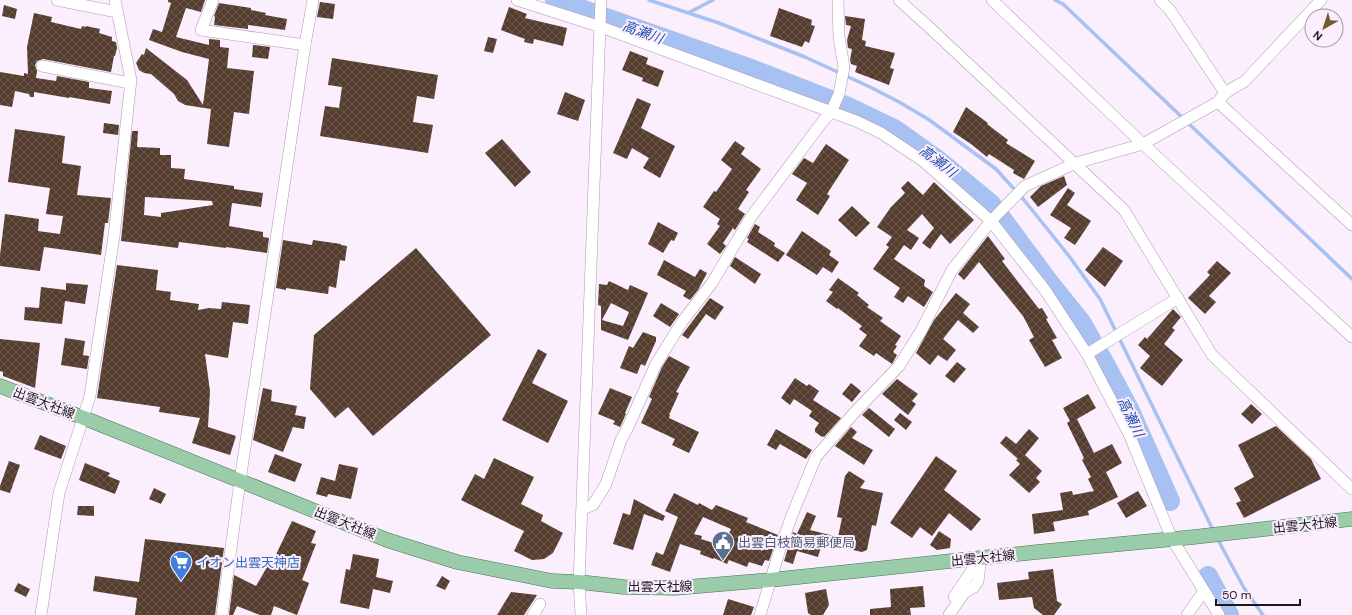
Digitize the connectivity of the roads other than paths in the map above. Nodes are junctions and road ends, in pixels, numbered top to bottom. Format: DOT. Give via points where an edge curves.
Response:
graph roads {
  1 [pos="57,0"];
  2 [pos="115,0"];
  3 [pos="213,0"];
  4 [pos="313,0"];
  5 [pos="518,0"];
  6 [pos="838,0"];
  7 [pos="899,0"];
  8 [pos="992,0"];
  9 [pos="1160,0"];
  10 [pos="1321,0"];
  11 [pos="601,4"];
  12 [pos="117,12"];
  13 [pos="601,27"];
  14 [pos="304,45"];
  15 [pos="42,66"];
  16 [pos="130,83"];
  17 [pos="1222,97"];
  18 [pos="831,112"];
  19 [pos="1143,144"];
  20 [pos="1076,163"];
  21 [pos="991,221"];
  22 [pos="1352,225"];
  23 [pos="1178,298"];
  24 [pos="1352,337"];
  25 [pos="1087,354"];
  26 [pos="0,386"];
  27 [pos="84,418"];
  28 [pos="240,481"];
  29 [pos="1352,489"];
  30 [pos="583,509"];
  31 [pos="1352,520"];
  32 [pos="1172,539"];
  33 [pos="981,558"];
  34 [pos="770,580"];
  35 [pos="579,582"];
  36 [pos="1204,591"];
  37 [pos="540,604"];
  38 [pos="41,615"];
  39 [pos="222,615"];
  40 [pos="533,615"];
  41 [pos="580,615"];
  42 [pos="760,615"];
  43 [pos="941,615"];
  44 [pos="949,615"];
  45 [pos="1187,615"];
  46 [pos="1219,615"];
  1 -- 12 [label="street"];
  2 -- 12 [label="street"];
  3 -- 14 [label="street" via="201,30"];
  4 -- 14 [label="street"];
  5 -- 13 [label="street"];
  6 -- 18 [label="street" via="838,37 844,67 839,94"];
  7 -- 20 [label="street"];
  8 -- 19 [label="street"];
  9 -- 17 [label="street" via="1170,10"];
  10 -- 17 [label="street" via="1245,81"];
  11 -- 13 [label="street"];
  12 -- 16 [label="street"];
  13 -- 18 [label="street"];
  13 -- 30 [label="street"];
  14 -- 28 [label="street"];
  15 -- 16 [label="street"];
  16 -- 27 [label="street" via="114,236 90,396"];
  17 -- 19 [label="street"];
  17 -- 22 [label="street"];
  18 -- 21 [label="street" via="881,133 923,161"];
  18 -- 30 [label="street" via="751,217 712,283 682,322 656,364 621,440 606,484 593,505"];
  19 -- 20 [label="street"];
  19 -- 24 [label="street"];
  20 -- 21 [label="street" via="1025,186"];
  20 -- 23 [label="street" via="1124,210"];
  21 -- 25 [label="street" via="1045,290"];
  21 -- 34 [label="street" via="952,270 900,366 816,457 792,515"];
  23 -- 25 [label="street"];
  23 -- 29 [label="street" via="1212,355"];
  25 -- 32 [label="street" via="1129,434"];
  26 -- 27 [label="main road, 出雲大社線"];
  27 -- 28 [label="main road, 出雲大社線"];
  27 -- 38 [label="street" via="59,493"];
  28 -- 35 [label="main road, 出雲大社線" via="387,540 457,562 552,581"];
  28 -- 39 [label="street"];
  30 -- 35 [label="street"];
  31 -- 32 [label="main road, 出雲大社線"];
  32 -- 33 [label="main road, 出雲大社線"];
  32 -- 36 [label="street"];
  33 -- 34 [label="main road, 出雲大社線"];
  33 -- 43 [label="street"];
  33 -- 44 [label="street" via="978,581 964,593"];
  34 -- 35 [label="main road, 出雲大社線" via="675,588 624,587"];
  34 -- 42 [label="street"];
  35 -- 41 [label="street"];
  36 -- 45 [label="street"];
  36 -- 46 [label="street"];
  37 -- 40 [label="street"];
}
